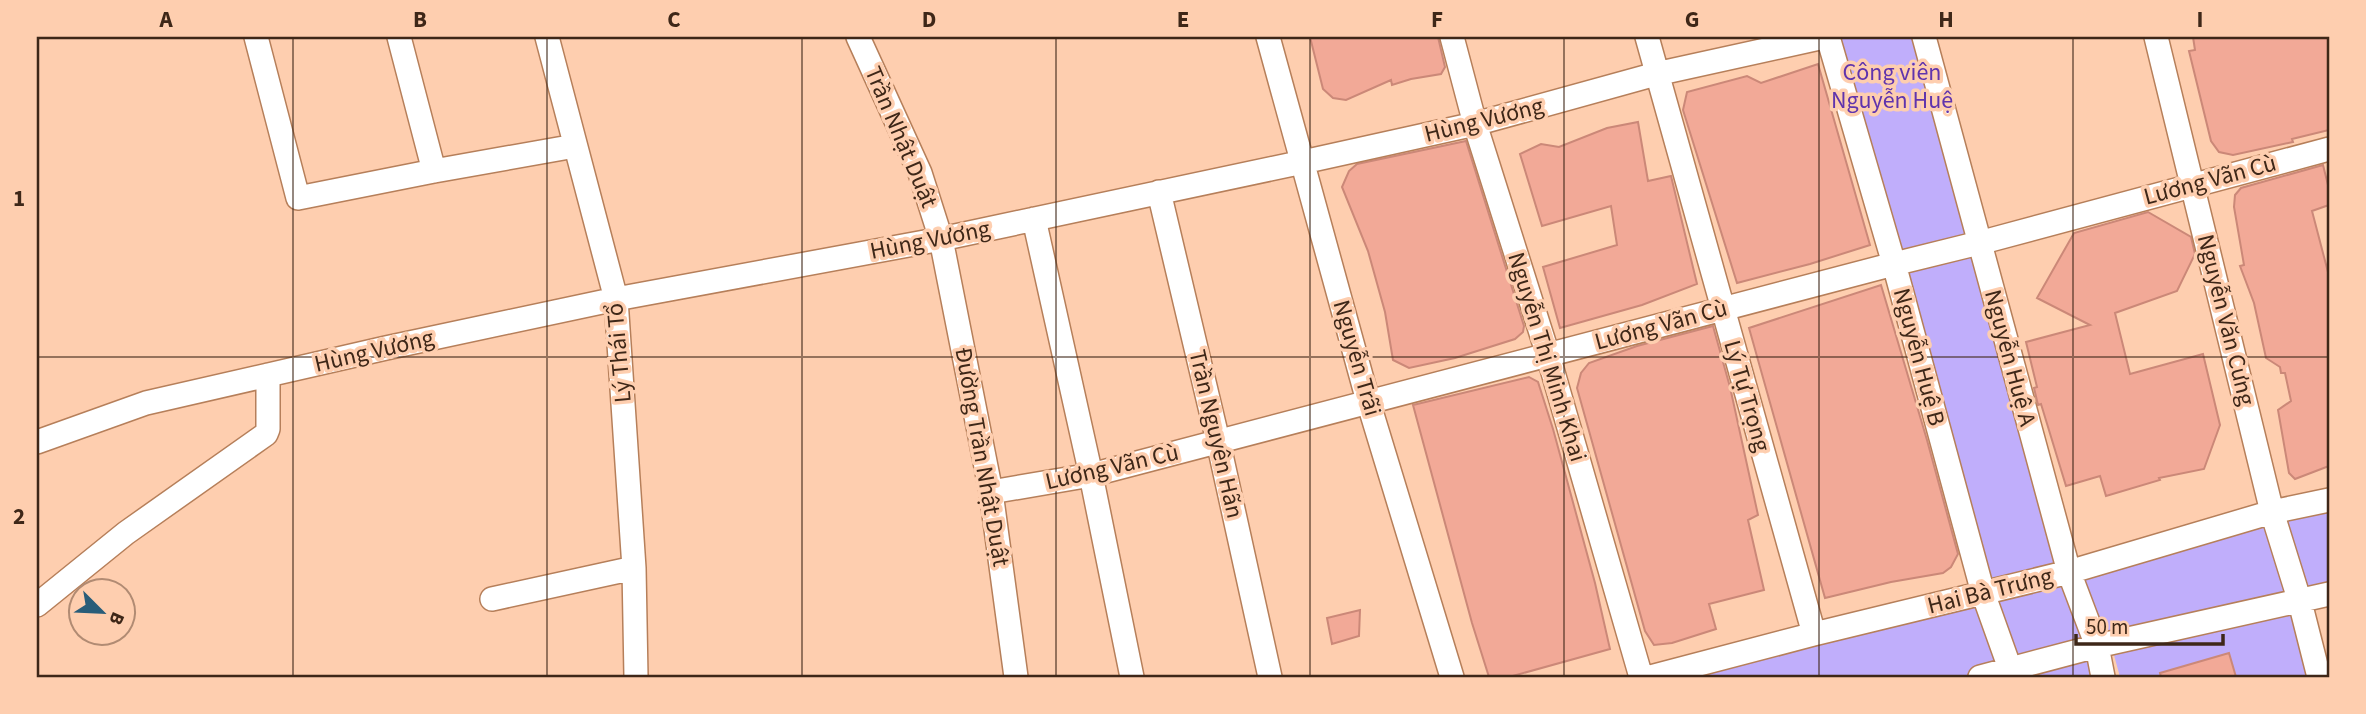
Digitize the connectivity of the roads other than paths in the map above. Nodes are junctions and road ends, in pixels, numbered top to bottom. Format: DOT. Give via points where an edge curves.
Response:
graph roads {
  1 [pos="256,37"];
  2 [pos="399,37"];
  3 [pos="547,37"];
  4 [pos="858,37"];
  5 [pos="1268,37"];
  6 [pos="1452,37"];
  7 [pos="1647,37"];
  8 [pos="1826,37"];
  9 [pos="1924,37"];
  10 [pos="2156,37"];
  11 [pos="1656,74"];
  12 [pos="1475,124"];
  13 [pos="575,146"];
  14 [pos="2329,149"];
  15 [pos="1303,162"];
  16 [pos="434,171"];
  17 [pos="2192,184"];
  18 [pos="1159,192"];
  19 [pos="1034,219"];
  20 [pos="941,239"];
  21 [pos="1979,243"];
  22 [pos="1894,264"];
  23 [pos="616,299"];
  24 [pos="1723,309"];
  25 [pos="1548,355"];
  26 [pos="268,375"];
  27 [pos="1368,401"];
  28 [pos="1218,441"];
  29 [pos="37,442"];
  30 [pos="1091,475"];
  31 [pos="991,492"];
  32 [pos="2329,500"];
  33 [pos="2272,512"];
  34 [pos="634,568"];
  35 [pos="2069,572"];
  36 [pos="1983,593"];
  37 [pos="2329,594"];
  38 [pos="492,599"];
  39 [pos="2300,602"];
  40 [pos="37,605"];
  41 [pos="1814,634"];
  42 [pos="2097,646"];
  43 [pos="2012,673"];
  44 [pos="636,677"];
  45 [pos="1016,677"];
  46 [pos="1132,677"];
  47 [pos="1270,677"];
  48 [pos="1452,677"];
  49 [pos="1642,677"];
  50 [pos="1650,677"];
  51 [pos="1980,677"];
  52 [pos="2104,677"];
  53 [pos="2319,677"];
  1 -- 16 [label="street" via="298,198"];
  2 -- 16 [label="street"];
  3 -- 13 [label="street, Lý Thái Tổ"];
  4 -- 20 [label="street, Trần Nhật Duật" via="920,173"];
  5 -- 15 [label="street, Nguyễn Trãi"];
  6 -- 12 [label="street, Nguyễn Thị Minh Khai"];
  7 -- 11 [label="street, Lý Tự Trọng"];
  8 -- 11 [label="street, Hùng Vương"];
  8 -- 22 [label="street, Nguyễn Huệ B"];
  9 -- 21 [label="street, Nguyễn Huệ A"];
  10 -- 17 [label="street, Nguyễn Văn Cưng"];
  11 -- 12 [label="street, Hùng Vương"];
  11 -- 24 [label="street, Lý Tự Trọng"];
  12 -- 15 [label="street, Hùng Vương"];
  12 -- 25 [label="street, Nguyễn Thị Minh Khai"];
  13 -- 16 [label="street"];
  13 -- 23 [label="street, Lý Thái Tổ"];
  14 -- 17 [label="street, Lương Vãn Cù"];
  15 -- 18 [label="street, Hùng Vương"];
  15 -- 27 [label="street, Nguyễn Trãi"];
  17 -- 21 [label="street, Lương Vãn Cù"];
  17 -- 33 [label="street, Nguyễn Văn Cưng"];
  18 -- 19 [label="street, Hùng Vương"];
  18 -- 28 [label="street, Trần Nguyên Hãn"];
  19 -- 20 [label="street, Hùng Vương"];
  19 -- 30 [label="street"];
  20 -- 23 [label="street, Hùng Vương"];
  20 -- 31 [label="street, Đường Trần Nhật Duật"];
  21 -- 22 [label="street, Lương Vãn Cù"];
  21 -- 35 [label="street, Nguyễn Huệ A"];
  22 -- 24 [label="street, Lương Vãn Cù"];
  22 -- 36 [label="street, Nguyễn Huệ B"];
  23 -- 26 [label="street, Hùng Vương"];
  23 -- 34 [label="street, Lý Thái Tổ"];
  24 -- 25 [label="street, Lương Vãn Cù"];
  24 -- 41 [label="street, Lý Tự Trọng"];
  25 -- 27 [label="street, Lương Vãn Cù"];
  25 -- 49 [label="street, Nguyễn Thị Minh Khai"];
  26 -- 29 [label="street, Hùng Vương" via="146,403"];
  26 -- 40 [label="street" via="266,434 126,533"];
  27 -- 28 [label="street, Lương Vãn Cù"];
  27 -- 48 [label="street, Nguyễn Trãi"];
  28 -- 30 [label="street, Lương Vãn Cù"];
  28 -- 47 [label="street, Trần Nguyên Hãn"];
  30 -- 31 [label="street, Lương Vãn Cù"];
  30 -- 46 [label="street"];
  31 -- 45 [label="street, Đường Trần Nhật Duật"];
  32 -- 33 [label="street, Hai Bà Trưng"];
  33 -- 35 [label="street, Hai Bà Trưng"];
  33 -- 39 [label="street, Nguyễn Văn Cưng"];
  34 -- 38 [label="street"];
  34 -- 44 [label="street, Lý Thái Tổ"];
  35 -- 36 [label="street, Hai Bà Trưng"];
  35 -- 42 [label="street, Nguyễn Huệ A"];
  36 -- 41 [label="street, Hai Bà Trưng"];
  36 -- 43 [label="street, Nguyễn Huệ B"];
  37 -- 39 [label="street"];
  39 -- 42 [label="street"];
  39 -- 53 [label="street, Nguyễn Văn Cưng"];
  41 -- 50 [label="street, Hai Bà Trưng"];
  42 -- 43 [label="street"];
  42 -- 52 [label="street, Nguyễn Huệ A"];
  43 -- 51 [label="street"];
}
